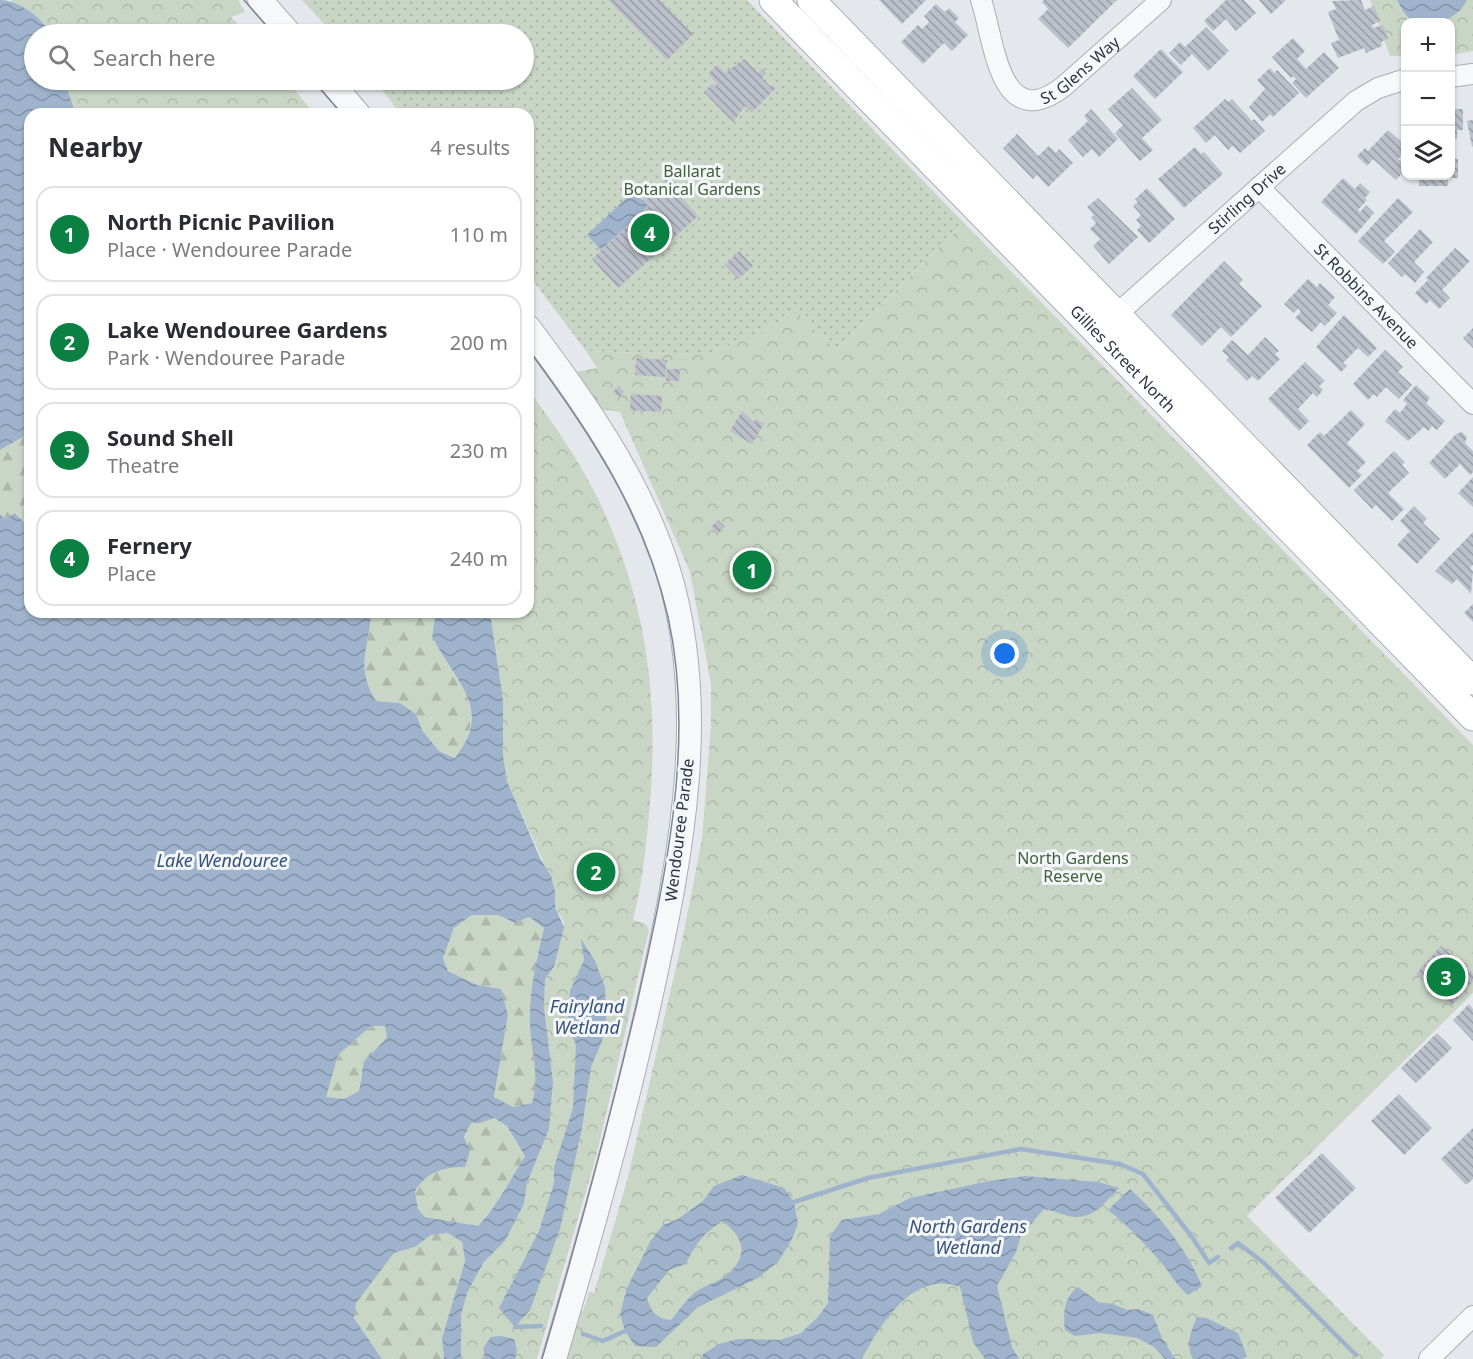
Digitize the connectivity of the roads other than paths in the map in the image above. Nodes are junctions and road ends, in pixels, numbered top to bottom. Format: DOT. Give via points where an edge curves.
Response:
graph roads {
  1 [pos="260,0"];
  2 [pos="773,0"];
  3 [pos="811,0"];
  4 [pos="981,0"];
  5 [pos="1161,0"];
  6 [pos="281,24"];
  7 [pos="1473,74"];
  8 [pos="1455,76"];
  9 [pos="1401,81"];
  10 [pos="338,90"];
  11 [pos="353,108"];
  12 [pos="1259,187"];
  13 [pos="1107,323"];
  14 [pos="534,336"];
  15 [pos="1473,404"];
  16 [pos="1465,678"];
  17 [pos="1473,717"];
  18 [pos="1473,1316"];
  19 [pos="554,1359"];
  20 [pos="1429,1359"];
  1 -- 6 [label="street"];
  2 -- 13 [label="main road, Gillies Street North"];
  3 -- 13 [label="main road, Gillies Street North"];
  4 -- 5 [label="street, St Glens Way" via="998,72 1015,92 1037,100 1063,87"];
  7 -- 8 [label="street"];
  9 -- 12 [label="street, Stirling Drive" via="1378,88 1356,101"];
  10 -- 11 [label="street"];
  12 -- 13 [label="street, Stirling Drive"];
  12 -- 15 [label="street, St Robbins Avenue"];
  13 -- 16 [label="main road, Gillies Street North"];
  14 -- 19 [label="street, Wendouree Parade" via="600,430 652,525 680,621 689,723 681,839 671,903 620,1129"];
  16 -- 17 [label="main road, Gillies Street North"];
  18 -- 20 [label="street"];
}
